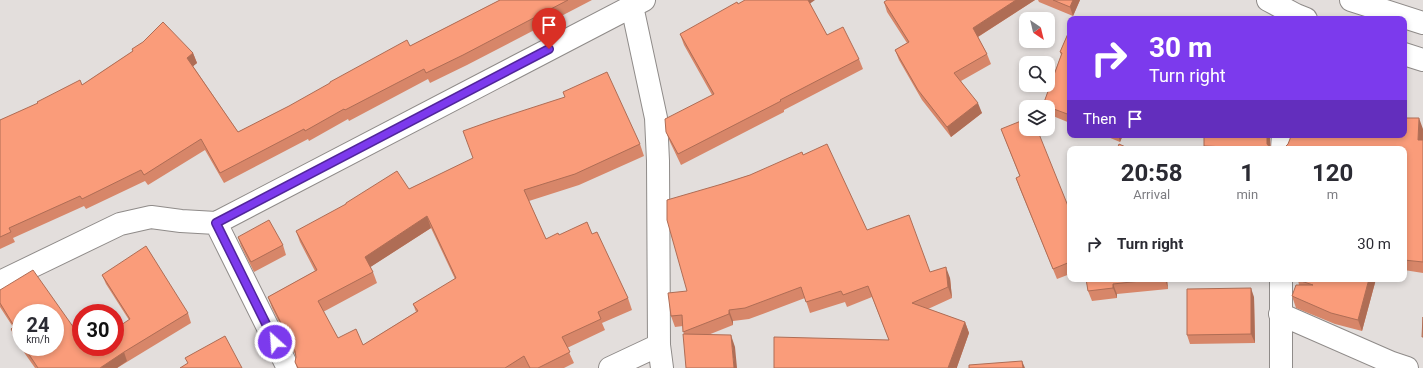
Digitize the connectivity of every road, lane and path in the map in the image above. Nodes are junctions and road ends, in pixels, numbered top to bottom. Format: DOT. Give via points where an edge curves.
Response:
graph roads {
  1 [pos="1268,0"];
  2 [pos="1351,0"];
  3 [pos="638,3"];
  4 [pos="1296,16"];
  5 [pos="1401,16"];
  6 [pos="1407,18"];
  7 [pos="1423,23"];
  8 [pos="1407,55"];
  9 [pos="1423,60"];
  10 [pos="216,223"];
  11 [pos="0,282"];
  12 [pos="1281,282"];
  13 [pos="1280,314"];
  14 [pos="659,345"];
  15 [pos="288,368"];
  16 [pos="610,368"];
  17 [pos="662,368"];
  18 [pos="1282,368"];
  19 [pos="1407,368"];
  1 -- 4 [label="street"];
  2 -- 5 [label="street"];
  3 -- 10 [label="street"];
  3 -- 14 [label="street" via="656,118"];
  6 -- 7 [label="street"];
  8 -- 9 [label="street"];
  10 -- 11 [label="street" via="150,217 120,224"];
  10 -- 15 [label="street"];
  12 -- 13 [label="street"];
  13 -- 18 [label="street"];
  13 -- 19 [label="street"];
  14 -- 16 [label="street"];
  14 -- 17 [label="street"];
}
